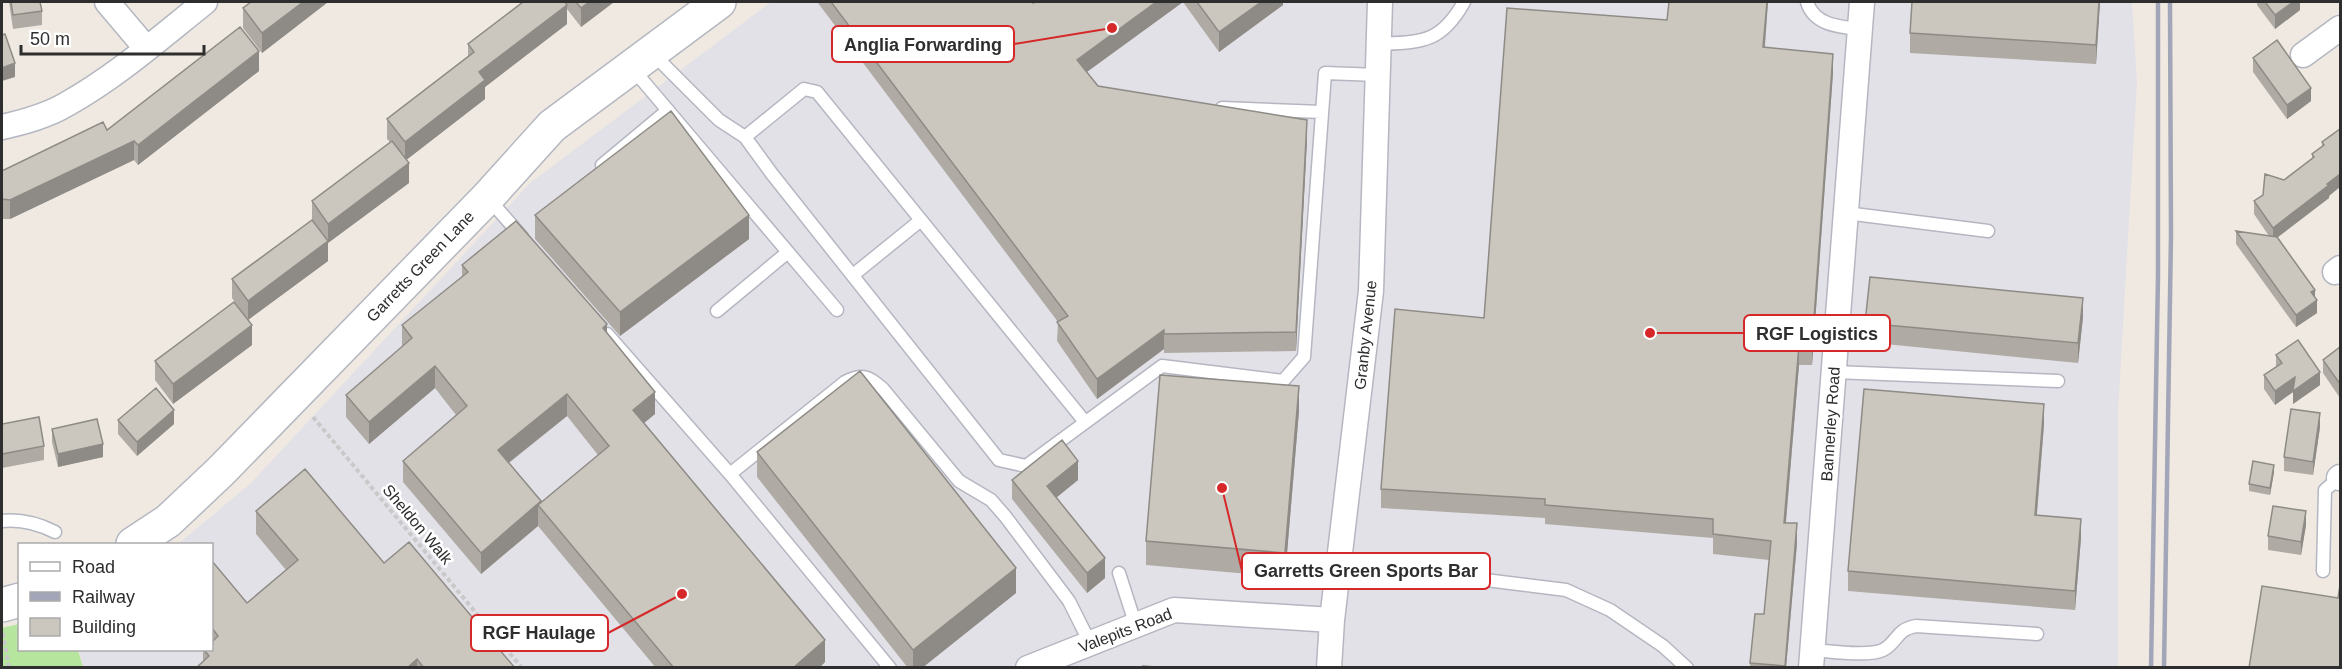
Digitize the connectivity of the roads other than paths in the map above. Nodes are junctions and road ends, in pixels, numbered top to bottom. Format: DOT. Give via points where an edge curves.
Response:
graph roads {
  1 [pos="107,2"];
  2 [pos="205,2"];
  3 [pos="719,2"];
  4 [pos="1380,2"];
  5 [pos="1464,2"];
  6 [pos="1807,2"];
  7 [pos="1862,2"];
  8 [pos="2340,28"];
  9 [pos="1860,29"];
  10 [pos="1379,44"];
  11 [pos="146,48"];
  12 [pos="2303,55"];
  13 [pos="642,60"];
  14 [pos="1378,75"];
  15 [pos="1213,108"];
  16 [pos="668,110"];
  17 [pos="1323,112"];
  18 [pos="2,127"];
  19 [pos="745,137"];
  20 [pos="589,175"];
  21 [pos="487,198"];
  22 [pos="1846,213"];
  23 [pos="921,220"];
  24 [pos="1988,231"];
  25 [pos="526,242"];
  26 [pos="788,252"];
  27 [pos="853,275"];
  28 [pos="717,310"];
  29 [pos="837,310"];
  30 [pos="597,323"];
  31 [pos="1834,372"];
  32 [pos="2058,381"];
  33 [pos="1085,422"];
  34 [pos="730,474"];
  35 [pos="2340,477"];
  36 [pos="2,521"];
  37 [pos="55,532"];
  38 [pos="135,543"];
  39 [pos="1389,568"];
  40 [pos="2324,571"];
  41 [pos="1119,573"];
  42 [pos="18,601"];
  43 [pos="2,606"];
  44 [pos="1332,620"];
  45 [pos="1136,626"];
  46 [pos="2037,634"];
  47 [pos="1090,643"];
  48 [pos="1812,659"];
  49 [pos="890,668"];
  50 [pos="1028,668"];
  51 [pos="1329,668"];
  52 [pos="1687,668"];
  1 -- 11 [label="street"];
  2 -- 11 [label="street"];
  3 -- 13 [label="street, Garretts Green Lane"];
  4 -- 10 [label="street, Granby Avenue"];
  5 -- 10 [label="lane" via="1453,21 1437,34 1416,43"];
  6 -- 9 [label="lane" via="1820,20"];
  7 -- 9 [label="street, Bannerley Road"];
  8 -- 12 [label="street"];
  9 -- 22 [label="street, Bannerley Road"];
  10 -- 14 [label="street, Granby Avenue"];
  11 -- 18 [label="street" via="66,105"];
  13 -- 16 [label="lane"];
  13 -- 19 [label="lane"];
  13 -- 21 [label="street, Garretts Green Lane" via="552,126"];
  14 -- 17 [label="lane" via="1325,73"];
  14 -- 44 [label="street, Granby Avenue" via="1371,291"];
  15 -- 17 [label="lane"];
  16 -- 20 [label="lane"];
  16 -- 26 [label="lane"];
  17 -- 33 [label="lane" via="1304,357 1283,381 1162,366"];
  19 -- 23 [label="lane" via="804,89 817,92"];
  19 -- 27 [label="lane"];
  21 -- 25 [label="lane"];
  21 -- 38 [label="street, Garretts Green Lane" via="221,471 168,521"];
  22 -- 24 [label="lane"];
  22 -- 31 [label="street, Bannerley Road"];
  23 -- 27 [label="lane"];
  23 -- 33 [label="lane"];
  26 -- 28 [label="lane"];
  26 -- 29 [label="lane"];
  27 -- 33 [label="lane" via="999,460 1026,466"];
  30 -- 34 [label="lane"];
  31 -- 32 [label="lane"];
  31 -- 48 [label="street, Bannerley Road"];
  34 -- 47 [label="lane" via="845,382 869,376 959,481 991,500 1005,516 1069,601"];
  34 -- 49 [label="lane"];
  35 -- 40 [label="lane" via="2325,490"];
  36 -- 37 [label="lane" via="18,519"];
  39 -- 52 [label="lane" via="1566,590 1610,610 1663,646"];
  41 -- 45 [label="lane"];
  42 -- 43 [label="street"];
  44 -- 45 [label="street, Valepits Road" via="1174,610"];
  44 -- 51 [label="street, Granby Avenue"];
  45 -- 47 [label="street, Valepits Road"];
  46 -- 48 [label="lane" via="1916,626 1905,628 1882,650"];
  47 -- 50 [label="street, Valepits Road"];
}
